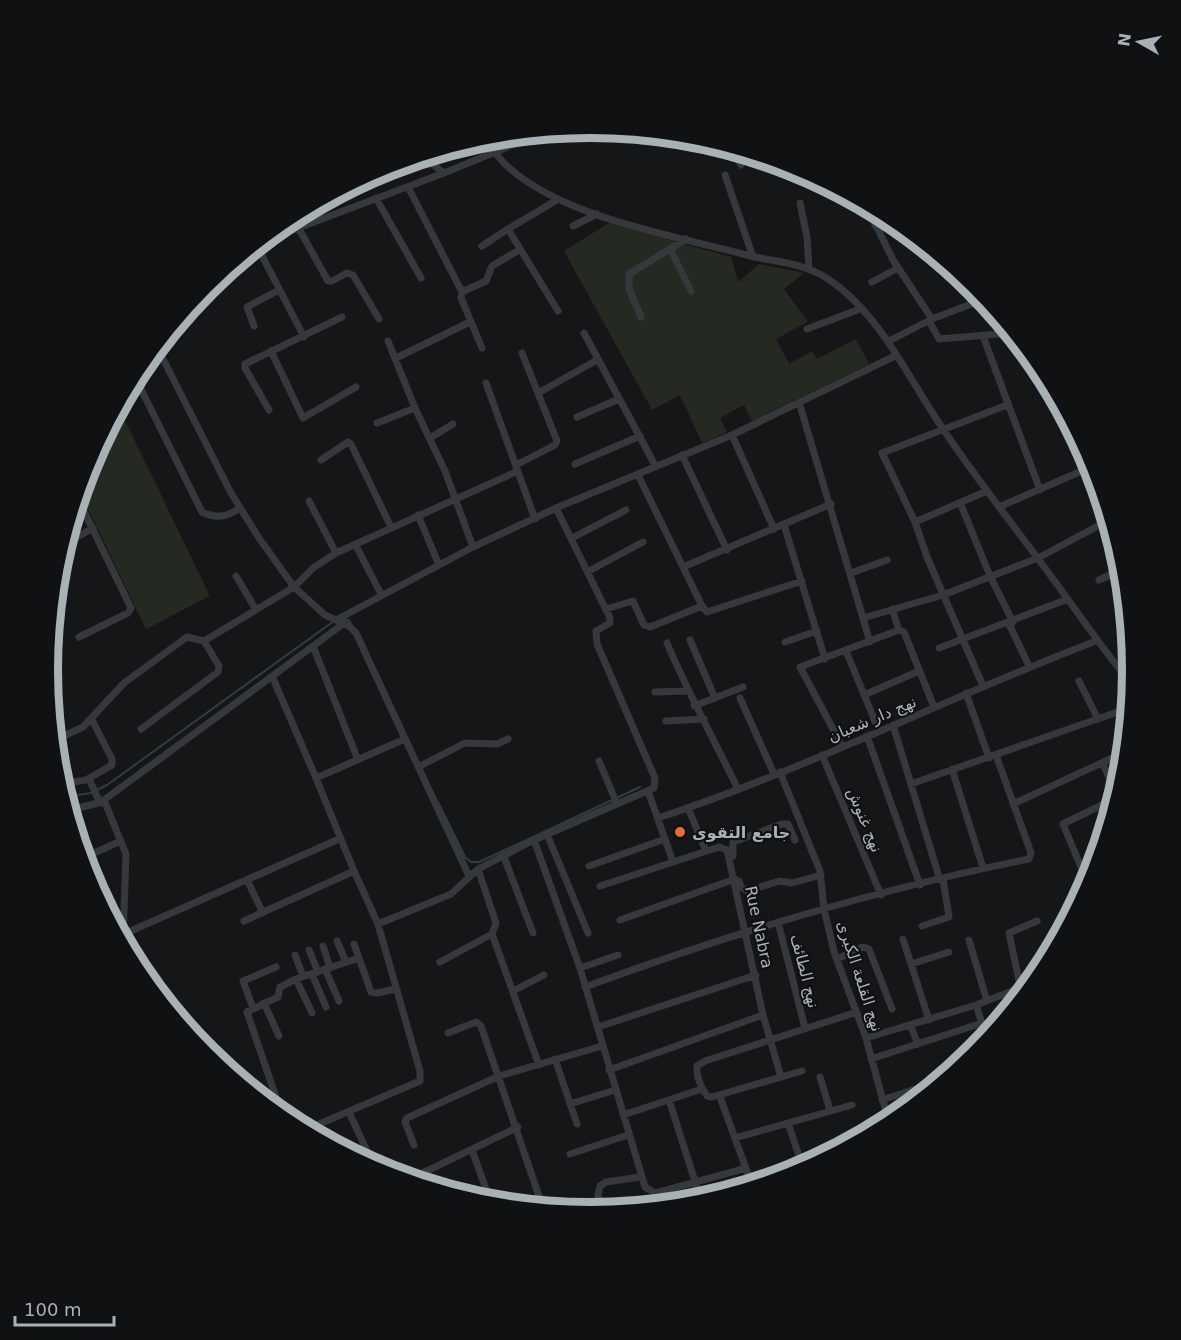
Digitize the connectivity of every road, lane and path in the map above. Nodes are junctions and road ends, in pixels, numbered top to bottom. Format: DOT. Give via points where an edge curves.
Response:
graph roads {
  1 [pos="513,144"];
  2 [pos="492,147"];
  3 [pos="496,151"];
  4 [pos="738,159"];
  5 [pos="431,162"];
  6 [pos="741,165"];
  7 [pos="444,173"];
  8 [pos="725,176"];
  9 [pos="408,187"];
  10 [pos="376,198"];
  11 [pos="557,200"];
  12 [pos="800,203"];
  13 [pos="597,214"];
  14 [pos="313,216"];
  15 [pos="872,219"];
  16 [pos="315,220"];
  17 [pos="879,224"];
  18 [pos="573,226"];
  19 [pos="875,226"];
  20 [pos="298,227"];
  21 [pos="294,228"];
  22 [pos="508,230"];
  23 [pos="686,239"];
  24 [pos="482,246"];
  25 [pos="670,249"];
  26 [pos="519,250"];
  27 [pos="261,253"];
  28 [pos="753,257"];
  29 [pos="810,268"];
  30 [pos="898,268"];
  31 [pos="421,278"];
  32 [pos="872,282"];
  33 [pos="279,291"];
  34 [pos="691,291"];
  35 [pos="462,292"];
  36 [pos="974,302"];
  37 [pos="860,309"];
  38 [pos="558,311"];
  39 [pos="342,317"];
  40 [pos="641,317"];
  41 [pos="379,319"];
  42 [pos="931,320"];
  43 [pos="470,322"];
  44 [pos="254,326"];
  45 [pos="807,329"];
  46 [pos="584,333"];
  47 [pos="1003,334"];
  48 [pos="983,336"];
  49 [pos="304,337"];
  50 [pos="388,341"];
  51 [pos="889,341"];
  52 [pos="482,348"];
  53 [pos="271,351"];
  54 [pos="522,353"];
  55 [pos="161,355"];
  56 [pos="895,356"];
  57 [pos="396,358"];
  58 [pos="597,360"];
  59 [pos="486,383"];
  60 [pos="140,387"];
  61 [pos="356,387"];
  62 [pos="540,392"];
  63 [pos="619,399"];
  64 [pos="799,402"];
  65 [pos="1007,405"];
  66 [pos="415,408"];
  67 [pos="269,410"];
  68 [pos="577,417"];
  69 [pos="377,423"];
  70 [pos="453,424"];
  71 [pos="943,429"];
  72 [pos="732,435"];
  73 [pos="640,436"];
  74 [pos="430,438"];
  75 [pos="682,456"];
  76 [pos="321,460"];
  77 [pos="575,464"];
  78 [pos="656,467"];
  79 [pos="517,468"];
  80 [pos="1084,470"];
  81 [pos="638,475"];
  82 [pos="1040,490"];
  83 [pos="987,491"];
  84 [pos="455,500"];
  85 [pos="309,501"];
  86 [pos="831,504"];
  87 [pos="961,505"];
  88 [pos="999,507"];
  89 [pos="240,508"];
  90 [pos="556,508"];
  91 [pos="84,510"];
  92 [pos="626,510"];
  93 [pos="418,515"];
  94 [pos="535,519"];
  95 [pos="915,522"];
  96 [pos="1102,524"];
  97 [pos="784,525"];
  98 [pos="391,527"];
  99 [pos="93,528"];
  100 [pos="774,529"];
  101 [pos="76,538"];
  102 [pos="572,538"];
  103 [pos="643,542"];
  104 [pos="355,544"];
  105 [pos="472,548"];
  106 [pos="727,550"];
  107 [pos="336,553"];
  108 [pos="1038,558"];
  109 [pos="887,560"];
  110 [pos="439,565"];
  111 [pos="683,567"];
  112 [pos="589,571"];
  113 [pos="850,573"];
  114 [pos="1113,573"];
  115 [pos="236,576"];
  116 [pos="990,576"];
  117 [pos="1099,580"];
  118 [pos="802,581"];
  119 [pos="294,587"];
  120 [pos="381,594"];
  121 [pos="943,595"];
  122 [pos="1068,599"];
  123 [pos="702,606"];
  124 [pos="256,609"];
  125 [pos="606,609"];
  126 [pos="892,609"];
  127 [pos="863,618"];
  128 [pos="340,622"];
  129 [pos="1011,623"];
  130 [pos="899,630"];
  131 [pos="817,631"];
  132 [pos="79,637"];
  133 [pos="962,639"];
  134 [pos="690,640"];
  135 [pos="204,641"];
  136 [pos="1096,641"];
  137 [pos="785,642"];
  138 [pos="870,642"];
  139 [pos="667,643"];
  140 [pos="313,646"];
  141 [pos="939,648"];
  142 [pos="846,651"];
  143 [pos="825,659"];
  144 [pos="1029,666"];
  145 [pos="919,671"];
  146 [pos="1122,673"];
  147 [pos="272,676"];
  148 [pos="1078,681"];
  149 [pos="982,686"];
  150 [pos="744,687"];
  151 [pos="687,691"];
  152 [pos="655,692"];
  153 [pos="966,693"];
  154 [pos="864,695"];
  155 [pos="715,698"];
  156 [pos="740,698"];
  157 [pos="694,706"];
  158 [pos="934,707"];
  159 [pos="1120,711"];
  160 [pos="704,719"];
  161 [pos="1098,719"];
  162 [pos="92,720"];
  163 [pos="666,721"];
  164 [pos="893,725"];
  165 [pos="141,729"];
  166 [pos="879,731"];
  167 [pos="63,736"];
  168 [pos="867,736"];
  169 [pos="405,739"];
  170 [pos="508,739"];
  171 [pos="842,746"];
  172 [pos="822,755"];
  173 [pos="993,757"];
  174 [pos="1115,757"];
  175 [pos="358,760"];
  176 [pos="599,761"];
  177 [pos="1102,764"];
  178 [pos="418,767"];
  179 [pos="952,769"];
  180 [pos="777,773"];
  181 [pos="316,778"];
  182 [pos="89,779"];
  183 [pos="71,782"];
  184 [pos="1110,782"];
  185 [pos="911,784"];
  186 [pos="738,789"];
  187 [pos="648,791"];
  188 [pos="1106,801"];
  189 [pos="102,802"];
  190 [pos="617,804"];
  191 [pos="1013,804"];
  192 [pos="77,808"];
  193 [pos="688,808"];
  194 [pos="658,818"];
  195 [pos="548,834"];
  196 [pos="339,839"];
  197 [pos="665,839"];
  198 [pos="534,840"];
  199 [pos="795,840"];
  200 [pos="121,841"];
  201 [pos="706,851"];
  202 [pos="92,854"];
  203 [pos="504,856"];
  204 [pos="673,862"];
  205 [pos="589,867"];
  206 [pos="983,868"];
  207 [pos="478,869"];
  208 [pos="354,871"];
  209 [pos="1083,872"];
  210 [pos="821,875"];
  211 [pos="469,876"];
  212 [pos="735,879"];
  213 [pos="941,879"];
  214 [pos="247,880"];
  215 [pos="920,885"];
  216 [pos="600,886"];
  217 [pos="881,895"];
  218 [pos="824,909"];
  219 [pos="263,912"];
  220 [pos="620,920"];
  221 [pos="244,921"];
  222 [pos="1037,921"];
  223 [pos="778,922"];
  224 [pos="124,924"];
  225 [pos="378,924"];
  226 [pos="922,926"];
  227 [pos="533,933"];
  228 [pos="588,933"];
  229 [pos="747,933"];
  230 [pos="129,934"];
  231 [pos="492,934"];
  232 [pos="903,939"];
  233 [pos="969,940"];
  234 [pos="337,941"];
  235 [pos="354,944"];
  236 [pos="323,946"];
  237 [pos="309,950"];
  238 [pos="949,952"];
  239 [pos="296,955"];
  240 [pos="618,955"];
  241 [pos="359,958"];
  242 [pos="837,959"];
  243 [pos="346,962"];
  244 [pos="440,962"];
  245 [pos="911,964"];
  246 [pos="276,967"];
  247 [pos="580,968"];
  248 [pos="321,970"];
  249 [pos="543,975"];
  250 [pos="756,975"];
  251 [pos="300,978"];
  252 [pos="1020,985"];
  253 [pos="585,987"];
  254 [pos="395,989"];
  255 [pos="513,990"];
  256 [pos="1014,993"];
  257 [pos="987,1001"];
  258 [pos="339,1002"];
  259 [pos="264,1003"];
  260 [pos="976,1005"];
  261 [pos="253,1008"];
  262 [pos="326,1008"];
  263 [pos="892,1009"];
  264 [pos="856,1012"];
  265 [pos="312,1013"];
  266 [pos="763,1015"];
  267 [pos="928,1020"];
  268 [pos="982,1023"];
  269 [pos="910,1025"];
  270 [pos="598,1027"];
  271 [pos="805,1028"];
  272 [pos="984,1028"];
  273 [pos="448,1033"];
  274 [pos="279,1036"];
  275 [pos="866,1038"];
  276 [pos="769,1039"];
  277 [pos="918,1044"];
  278 [pos="602,1046"];
  279 [pos="555,1059"];
  280 [pos="872,1059"];
  281 [pos="538,1065"];
  282 [pos="609,1070"];
  283 [pos="801,1071"];
  284 [pos="499,1076"];
  285 [pos="781,1077"];
  286 [pos="820,1077"];
  287 [pos="702,1089"];
  288 [pos="918,1089"];
  289 [pos="615,1090"];
  290 [pos="905,1093"];
  291 [pos="720,1097"];
  292 [pos="276,1098"];
  293 [pos="906,1098"];
  294 [pos="669,1100"];
  295 [pos="882,1100"];
  296 [pos="570,1104"];
  297 [pos="852,1105"];
  298 [pos="830,1110"];
  299 [pos="349,1112"];
  300 [pos="886,1112"];
  301 [pos="623,1115"];
  302 [pos="788,1123"];
  303 [pos="577,1124"];
  304 [pos="316,1126"];
  305 [pos="518,1127"];
  306 [pos="628,1135"];
  307 [pos="735,1138"];
  308 [pos="414,1145"];
  309 [pos="472,1150"];
  310 [pos="367,1151"];
  311 [pos="570,1154"];
  312 [pos="800,1159"];
  313 [pos="746,1168"];
  314 [pos="420,1174"];
  315 [pos="640,1177"];
  316 [pos="749,1178"];
  317 [pos="695,1182"];
  318 [pos="698,1191"];
  319 [pos="488,1192"];
  320 [pos="540,1199"];
  321 [pos="600,1202"];
  1 -- 3 [label="street"];
  2 -- 3 [label="street"];
  3 -- 7 [label="street"];
  3 -- 11 [label="street" via="506,166"];
  4 -- 6 [label="street"];
  5 -- 7 [label="street"];
  7 -- 9 [label="street"];
  8 -- 28 [label="street"];
  9 -- 10 [label="street"];
  9 -- 35 [label="street"];
  10 -- 16 [label="street"];
  10 -- 31 [label="street"];
  11 -- 13 [label="street"];
  11 -- 22 [label="street"];
  12 -- 29 [label="street"];
  13 -- 18 [label="street"];
  13 -- 23 [label="street"];
  14 -- 16 [label="street"];
  15 -- 19 [label="street"];
  16 -- 20 [label="street"];
  17 -- 19 [label="street"];
  19 -- 30 [label="street"];
  20 -- 21 [label="street"];
  20 -- 41 [label="street" via="328,280 352,275"];
  22 -- 24 [label="street"];
  22 -- 26 [label="street"];
  23 -- 25 [label="street"];
  23 -- 28 [label="street"];
  25 -- 34 [label="street"];
  25 -- 40 [label="street" via="629,274 629,289"];
  26 -- 35 [label="street" via="492,266 486,281"];
  26 -- 38 [label="street"];
  27 -- 33 [label="street"];
  28 -- 29 [label="street"];
  29 -- 37 [label="street" via="838,286"];
  30 -- 32 [label="street"];
  30 -- 42 [label="street"];
  33 -- 44 [label="street" via="247,307"];
  33 -- 49 [label="street"];
  35 -- 43 [label="street"];
  36 -- 42 [label="street"];
  37 -- 45 [label="street"];
  37 -- 51 [label="street"];
  39 -- 49 [label="street"];
  42 -- 48 [label="street" via="939,339"];
  42 -- 51 [label="street"];
  43 -- 52 [label="street"];
  43 -- 57 [label="street"];
  46 -- 58 [label="street"];
  47 -- 48 [label="street"];
  48 -- 65 [label="street"];
  49 -- 53 [label="street"];
  50 -- 57 [label="street"];
  51 -- 56 [label="street"];
  53 -- 61 [label="street" via="303,418"];
  53 -- 67 [label="street" via="245,364"];
  54 -- 62 [label="street"];
  55 -- 89 [label="street"];
  56 -- 64 [label="street"];
  56 -- 71 [label="street"];
  57 -- 66 [label="street"];
  58 -- 62 [label="street"];
  58 -- 63 [label="street"];
  59 -- 79 [label="street"];
  60 -- 89 [label="street" via="202,512 225,516"];
  62 -- 79 [label="street" via="557,443"];
  63 -- 68 [label="street"];
  63 -- 73 [label="street"];
  64 -- 72 [label="street"];
  64 -- 86 [label="street"];
  65 -- 71 [label="street"];
  65 -- 82 [label="street"];
  66 -- 69 [label="street"];
  66 -- 74 [label="street"];
  70 -- 74 [label="street"];
  71 -- 83 [label="street"];
  71 -- 95 [label="street" via="882,453"];
  72 -- 75 [label="street"];
  72 -- 100 [label="street"];
  73 -- 77 [label="street"];
  73 -- 78 [label="street"];
  74 -- 84 [label="street"];
  75 -- 78 [label="street"];
  75 -- 106 [label="street"];
  76 -- 98 [label="street" via="348,442 351,444"];
  78 -- 81 [label="street"];
  79 -- 84 [label="street"];
  79 -- 94 [label="street"];
  80 -- 82 [label="street"];
  81 -- 90 [label="street"];
  81 -- 111 [label="street"];
  82 -- 88 [label="street"];
  83 -- 87 [label="street"];
  83 -- 88 [label="street"];
  84 -- 93 [label="street"];
  84 -- 105 [label="street"];
  85 -- 107 [label="street"];
  86 -- 97 [label="street"];
  86 -- 113 [label="street"];
  87 -- 95 [label="street"];
  87 -- 116 [label="street"];
  88 -- 108 [label="street"];
  89 -- 119 [label="street"];
  90 -- 94 [label="street"];
  90 -- 102 [label="street"];
  91 -- 99 [label="street"];
  92 -- 102 [label="street"];
  93 -- 98 [label="street"];
  93 -- 110 [label="street"];
  94 -- 105 [label="street"];
  95 -- 121 [label="street"];
  96 -- 108 [label="street"];
  97 -- 100 [label="street"];
  97 -- 118 [label="street"];
  98 -- 104 [label="street"];
  99 -- 101 [label="street"];
  99 -- 132 [label="street" via="131,608"];
  100 -- 106 [label="street"];
  102 -- 112 [label="street"];
  103 -- 112 [label="street"];
  104 -- 107 [label="street"];
  104 -- 120 [label="street"];
  105 -- 110 [label="street"];
  106 -- 111 [label="street"];
  107 -- 119 [label="street"];
  108 -- 116 [label="street"];
  108 -- 122 [label="street"];
  109 -- 113 [label="street"];
  110 -- 120 [label="street"];
  111 -- 123 [label="street"];
  112 -- 125 [label="street"];
  113 -- 127 [label="street"];
  114 -- 117 [label="street"];
  115 -- 124 [label="street"];
  116 -- 121 [label="street"];
  116 -- 129 [label="street"];
  118 -- 123 [label="street" via="709,612"];
  118 -- 131 [label="street"];
  119 -- 124 [label="street"];
  119 -- 128 [label="street" via="325,615"];
  120 -- 128 [label="street"];
  121 -- 126 [label="street"];
  121 -- 133 [label="street"];
  122 -- 129 [label="street"];
  122 -- 136 [label="street"];
  123 -- 125 [label="street" via="650,627 644,625 633,601"];
  124 -- 135 [label="street"];
  125 -- 187 [label="street" via="610,623 599,628 595,636 655,778 654,788"];
  126 -- 127 [label="street"];
  126 -- 130 [label="street"];
  127 -- 138 [label="street"];
  128 -- 140 [label="street"];
  128 -- 169 [label="street" via="356,633"];
  129 -- 133 [label="street"];
  129 -- 144 [label="street"];
  130 -- 138 [label="street"];
  130 -- 145 [label="street" via="904,632"];
  131 -- 137 [label="street"];
  131 -- 143 [label="street"];
  133 -- 141 [label="street"];
  133 -- 149 [label="street"];
  134 -- 155 [label="street"];
  135 -- 162 [label="street" via="187,637 124,683"];
  135 -- 165 [label="street" via="219,666 218,672"];
  136 -- 144 [label="street, نهج دار شعبان"];
  136 -- 146 [label="street"];
  138 -- 142 [label="street"];
  139 -- 151 [label="street"];
  140 -- 147 [label="street"];
  140 -- 175 [label="street"];
  142 -- 143 [label="street"];
  142 -- 154 [label="street"];
  143 -- 171 [label="street" via="802,666 800,671"];
  144 -- 149 [label="street, نهج دار شعبان"];
  145 -- 154 [label="street"];
  145 -- 158 [label="street"];
  147 -- 181 [label="street"];
  147 -- 189 [label="street"];
  148 -- 161 [label="street"];
  149 -- 153 [label="street, نهج دار شعبان"];
  150 -- 155 [label="street"];
  151 -- 152 [label="street"];
  151 -- 157 [label="street"];
  153 -- 158 [label="street, نهج دار شعبان"];
  153 -- 173 [label="street"];
  154 -- 166 [label="street"];
  155 -- 157 [label="street"];
  156 -- 180 [label="street, نهج القلعة الكبرى"];
  157 -- 160 [label="street"];
  158 -- 164 [label="street, نهج دار شعبان"];
  159 -- 161 [label="street"];
  160 -- 163 [label="street"];
  160 -- 186 [label="street"];
  161 -- 173 [label="street"];
  162 -- 167 [label="street"];
  162 -- 182 [label="street" via="113,761 110,768"];
  164 -- 166 [label="street, نهج دار شعبان"];
  164 -- 185 [label="street"];
  166 -- 168 [label="street, نهج دار شعبان"];
  168 -- 171 [label="street, نهج دار شعبان"];
  168 -- 215 [label="street"];
  169 -- 175 [label="street"];
  169 -- 178 [label="street"];
  170 -- 178 [label="street" via="497,744 465,743"];
  171 -- 172 [label="street, نهج دار شعبان"];
  172 -- 180 [label="street, نهج دار شعبان"];
  172 -- 217 [label="street, نهج غنوش"];
  173 -- 179 [label="street"];
  173 -- 191 [label="street"];
  174 -- 177 [label="street"];
  175 -- 181 [label="street"];
  176 -- 190 [label="street"];
  177 -- 184 [label="street"];
  177 -- 191 [label="street"];
  178 -- 211 [label="street"];
  179 -- 185 [label="street"];
  179 -- 206 [label="street"];
  180 -- 186 [label="street, نهج دار شعبان"];
  180 -- 210 [label="street, نهج القلعة الكبرى"];
  181 -- 196 [label="street"];
  182 -- 183 [label="street"];
  182 -- 189 [label="street"];
  185 -- 213 [label="street"];
  186 -- 193 [label="street, نهج دار شعبان"];
  187 -- 190 [label="street"];
  187 -- 194 [label="street"];
  188 -- 209 [label="street" via="1062,824"];
  189 -- 192 [label="street"];
  189 -- 200 [label="street"];
  190 -- 195 [label="street"];
  191 -- 206 [label="street" via="1031,858"];
  193 -- 194 [label="street, نهج دار شعبان"];
  193 -- 201 [label="street"];
  194 -- 197 [label="street"];
  195 -- 198 [label="street"];
  195 -- 228 [label="street"];
  196 -- 208 [label="street"];
  196 -- 214 [label="street"];
  197 -- 204 [label="street"];
  197 -- 205 [label="street"];
  198 -- 203 [label="street"];
  198 -- 247 [label="street"];
  199 -- 210 [label="street" via="786,824 733,842 731,848 741,887 747,891"];
  200 -- 202 [label="street"];
  200 -- 224 [label="street" via="127,864"];
  201 -- 204 [label="street"];
  201 -- 212 [label="street, Rue Nabra" via="719,847 727,850"];
  203 -- 207 [label="street"];
  203 -- 227 [label="street"];
  204 -- 216 [label="street"];
  206 -- 213 [label="street"];
  207 -- 211 [label="street"];
  207 -- 231 [label="street" via="496,922"];
  208 -- 219 [label="street"];
  208 -- 225 [label="street"];
  210 -- 218 [label="street, نهج القلعة الكبرى"];
  211 -- 225 [label="street" via="451,894"];
  212 -- 220 [label="street"];
  212 -- 229 [label="street, Rue Nabra"];
  213 -- 215 [label="street"];
  213 -- 226 [label="street" via="949,917"];
  214 -- 219 [label="street"];
  214 -- 230 [label="street"];
  215 -- 217 [label="street"];
  217 -- 218 [label="street"];
  218 -- 223 [label="street"];
  218 -- 242 [label="street, نهج القلعة الكبرى"];
  219 -- 221 [label="street"];
  222 -- 252 [label="street" via="1009,933"];
  223 -- 229 [label="street"];
  223 -- 271 [label="street, نهج الطائف"];
  225 -- 254 [label="street"];
  229 -- 250 [label="street, Rue Nabra"];
  229 -- 253 [label="street"];
  231 -- 244 [label="street"];
  231 -- 255 [label="street"];
  232 -- 245 [label="street"];
  233 -- 257 [label="street"];
  234 -- 243 [label="street"];
  235 -- 241 [label="street"];
  236 -- 248 [label="street"];
  237 -- 248 [label="street"];
  238 -- 245 [label="street"];
  239 -- 251 [label="street"];
  240 -- 247 [label="street"];
  241 -- 243 [label="street"];
  241 -- 254 [label="street" via="370,992"];
  242 -- 263 [label="street" via="863,947 869,949"];
  242 -- 264 [label="street, نهج القلعة الكبرى"];
  243 -- 248 [label="street"];
  245 -- 267 [label="street"];
  246 -- 261 [label="street" via="243,981"];
  247 -- 253 [label="street"];
  248 -- 251 [label="street"];
  248 -- 258 [label="street"];
  248 -- 262 [label="street"];
  249 -- 255 [label="street"];
  250 -- 266 [label="street, Rue Nabra"];
  250 -- 270 [label="street"];
  251 -- 259 [label="street" via="280,987 278,997"];
  251 -- 265 [label="street"];
  253 -- 270 [label="street"];
  254 -- 299 [label="street" via="420,1081"];
  255 -- 281 [label="street"];
  256 -- 257 [label="street"];
  257 -- 260 [label="street"];
  259 -- 261 [label="street"];
  259 -- 274 [label="street"];
  260 -- 267 [label="street"];
  260 -- 268 [label="street"];
  261 -- 292 [label="street" via="246,1016"];
  264 -- 271 [label="street"];
  264 -- 275 [label="street, نهج القلعة الكبرى"];
  266 -- 276 [label="street, Rue Nabra"];
  266 -- 282 [label="street"];
  267 -- 269 [label="street"];
  268 -- 272 [label="street"];
  268 -- 277 [label="street"];
  269 -- 275 [label="street"];
  269 -- 277 [label="street"];
  270 -- 278 [label="street"];
  271 -- 276 [label="street"];
  273 -- 284 [label="street" via="478,1022"];
  275 -- 280 [label="street, نهج القلعة الكبرى"];
  276 -- 285 [label="street, Rue Nabra"];
  276 -- 287 [label="street" via="700,1063 696,1071"];
  277 -- 280 [label="street"];
  278 -- 279 [label="street"];
  278 -- 282 [label="street"];
  279 -- 281 [label="street"];
  279 -- 296 [label="street"];
  280 -- 295 [label="street, نهج القلعة الكبرى"];
  281 -- 284 [label="street"];
  282 -- 289 [label="street"];
  283 -- 285 [label="street"];
  284 -- 305 [label="street"];
  284 -- 308 [label="street" via="407,1118"];
  285 -- 291 [label="street"];
  286 -- 298 [label="street"];
  287 -- 291 [label="street" via="707,1096"];
  287 -- 294 [label="street"];
  288 -- 290 [label="street"];
  289 -- 296 [label="street"];
  289 -- 301 [label="street"];
  290 -- 293 [label="street"];
  290 -- 295 [label="street"];
  291 -- 307 [label="street"];
  294 -- 301 [label="street"];
  294 -- 317 [label="street"];
  295 -- 300 [label="street, نهج القلعة الكبرى"];
  296 -- 303 [label="street"];
  297 -- 298 [label="street"];
  298 -- 302 [label="street"];
  299 -- 304 [label="street"];
  299 -- 310 [label="street"];
  301 -- 306 [label="street"];
  302 -- 307 [label="street"];
  302 -- 312 [label="street"];
  305 -- 309 [label="street"];
  305 -- 320 [label="street"];
  306 -- 311 [label="street"];
  306 -- 315 [label="street"];
  307 -- 313 [label="street"];
  309 -- 314 [label="street"];
  309 -- 319 [label="street"];
  313 -- 316 [label="street"];
  313 -- 317 [label="street"];
  315 -- 317 [label="street" via="645,1187 655,1193"];
  315 -- 321 [label="street" via="606,1182 600,1186"];
  317 -- 318 [label="street"];
}
